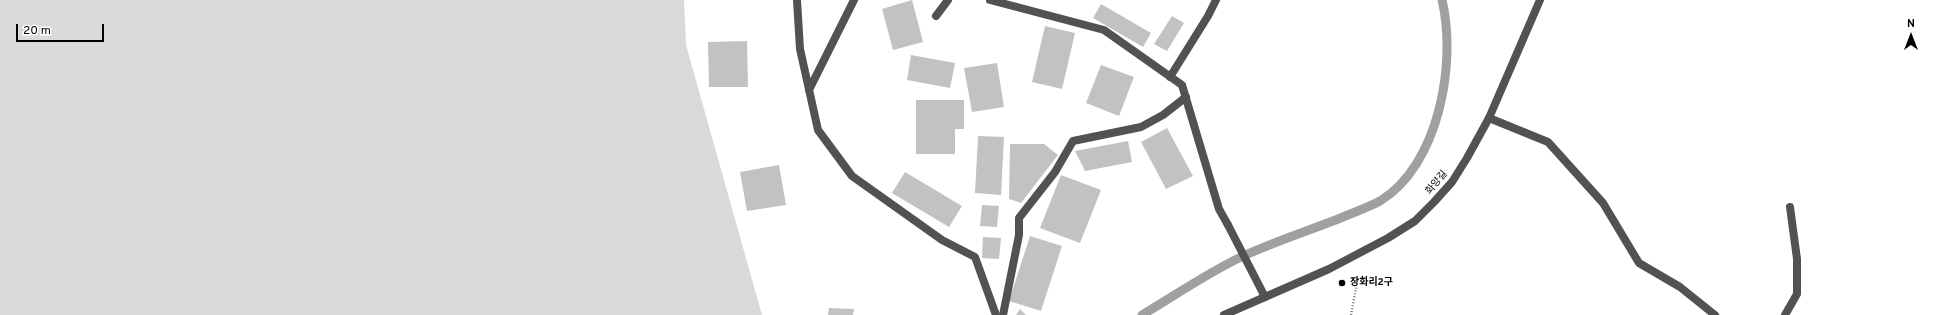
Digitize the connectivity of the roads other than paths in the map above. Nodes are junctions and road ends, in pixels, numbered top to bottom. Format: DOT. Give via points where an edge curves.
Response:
graph roads {
  1 [pos="796,0"];
  2 [pos="854,0"];
  3 [pos="948,0"];
  4 [pos="990,0"];
  5 [pos="1216,0"];
  6 [pos="1540,0"];
  7 [pos="936,16"];
  8 [pos="1170,77"];
  9 [pos="809,90"];
  10 [pos="1186,97"];
  11 [pos="1488,118"];
  12 [pos="1790,206"];
  13 [pos="1264,297"];
  14 [pos="996,315"];
  15 [pos="1003,315"];
  16 [pos="1224,315"];
  17 [pos="1239,315"];
  18 [pos="1715,315"];
  19 [pos="1785,315"];
  1 -- 9 [label="street" via="800,49"];
  2 -- 9 [label="street"];
  3 -- 7 [label="street"];
  4 -- 8 [label="street" via="1104,30"];
  5 -- 8 [label="street"];
  6 -- 11 [label="street, 화양길"];
  8 -- 10 [label="street" via="1182,85"];
  9 -- 14 [label="street" via="818,130 852,176 942,240 975,257"];
  10 -- 13 [label="street" via="1220,209"];
  10 -- 15 [label="street" via="1163,115 1141,127 1073,141 1055,172 1019,218 1019,235"];
  11 -- 13 [label="street, 화양길" via="1452,182 1415,221 1329,269"];
  11 -- 18 [label="street" via="1548,142 1602,203 1639,263 1680,287"];
  12 -- 19 [label="street" via="1797,260 1797,294"];
  13 -- 16 [label="street, 화양길"];
  13 -- 17 [label="street, 화양길"];
}
